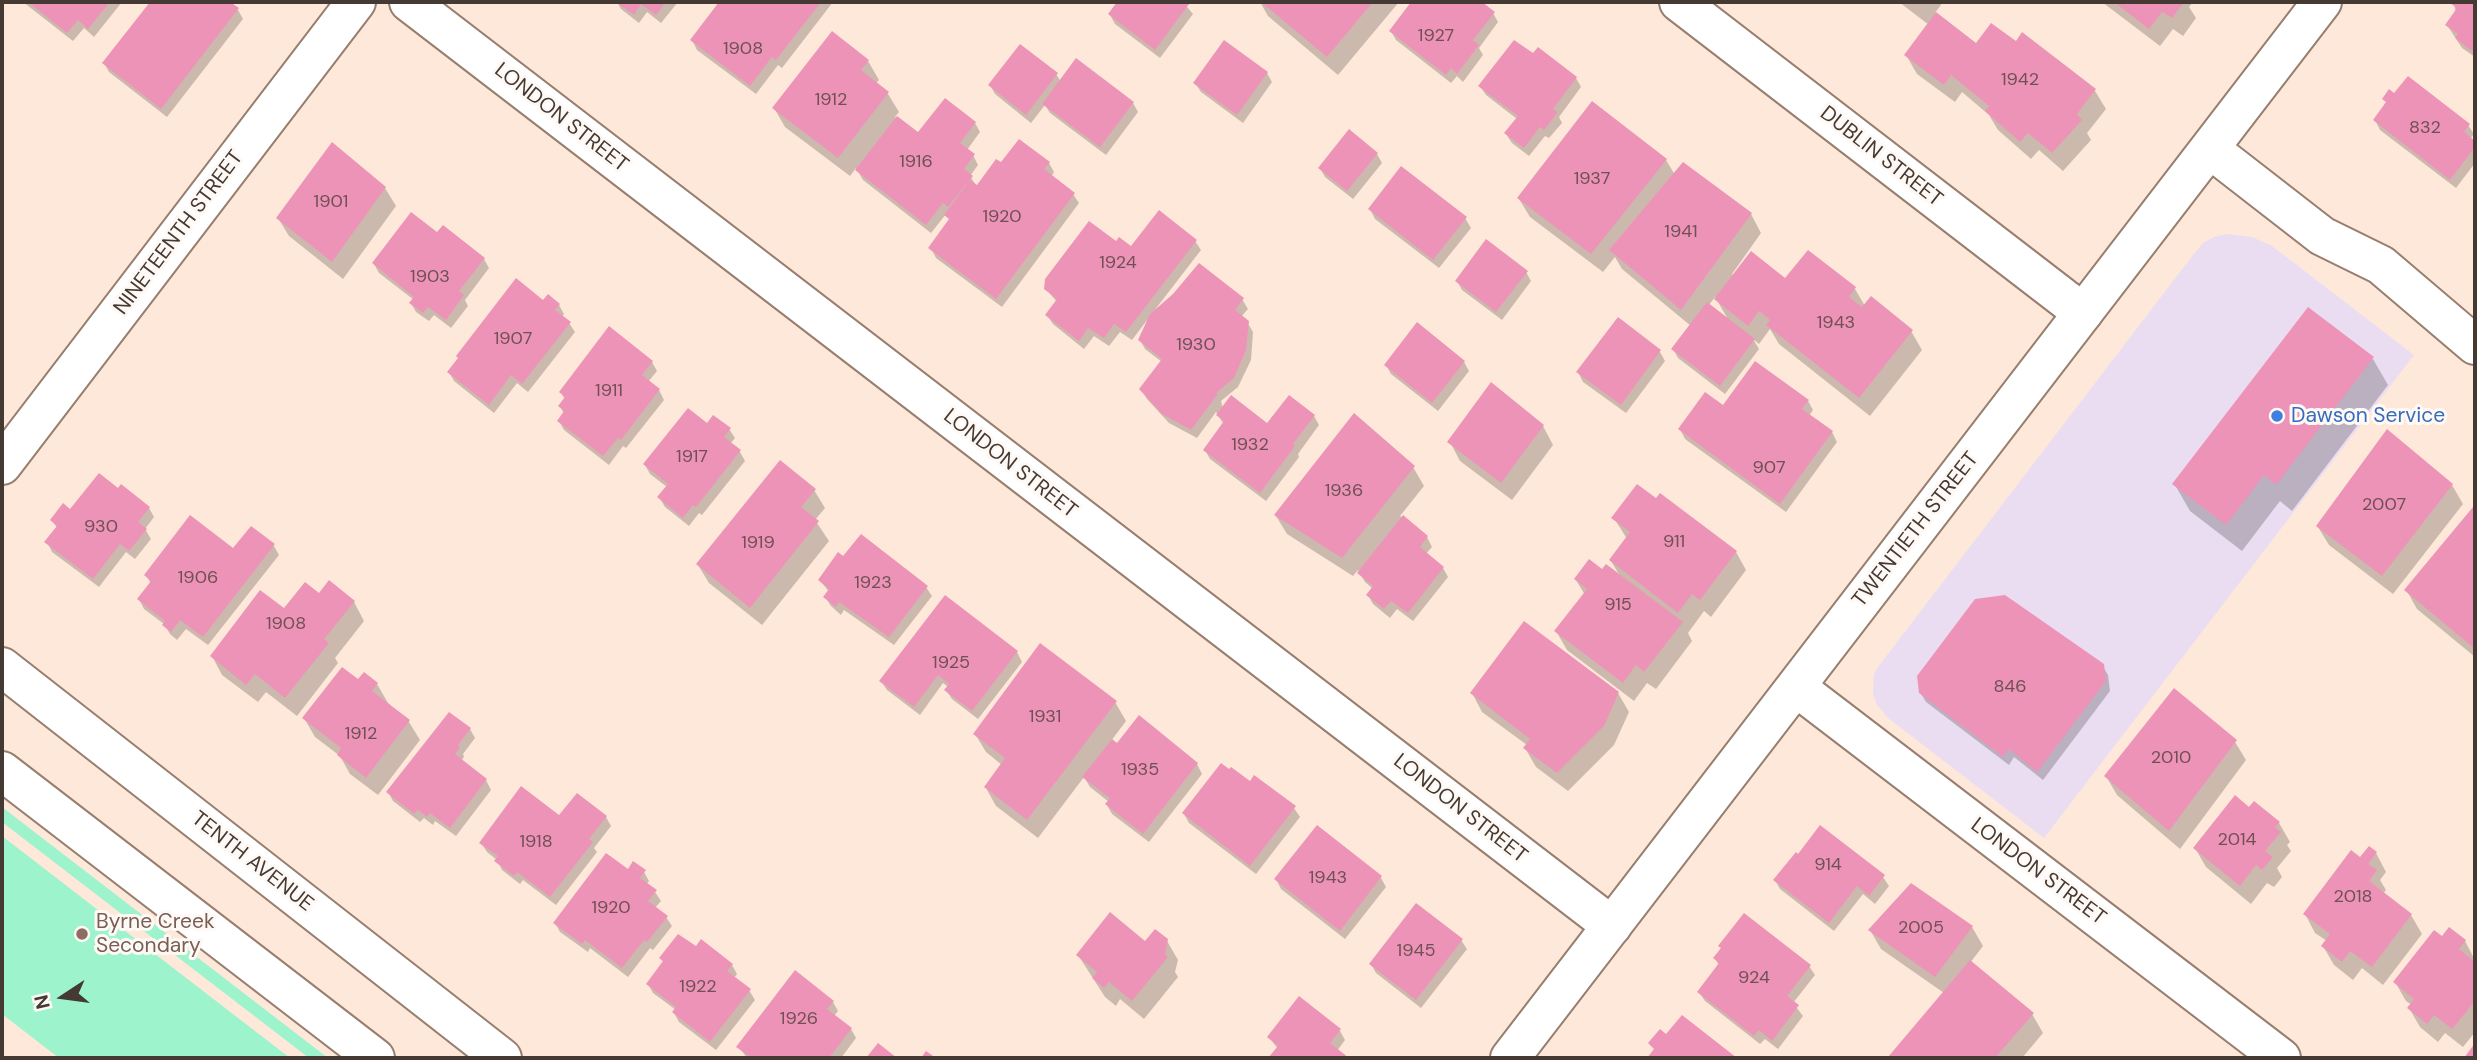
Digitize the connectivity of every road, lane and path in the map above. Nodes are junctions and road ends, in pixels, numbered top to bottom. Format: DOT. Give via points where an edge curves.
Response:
graph roads {
  1 [pos="356,2"];
  2 [pos="409,2"];
  3 [pos="1679,2"];
  4 [pos="2322,2"];
  5 [pos="2210,149"];
  6 [pos="2083,313"];
  7 [pos="2475,345"];
  8 [pos="2,466"];
  9 [pos="2,667"];
  10 [pos="1796,687"];
  11 [pos="2,771"];
  12 [pos="1612,926"];
  13 [pos="375,1058"];
  14 [pos="502,1058"];
  15 [pos="1510,1058"];
  16 [pos="2281,1058"];
  1 -- 8 [label="street, NINETEENTH STREET"];
  2 -- 12 [label="street, LONDON STREET"];
  3 -- 6 [label="street, DUBLIN STREET"];
  4 -- 5 [label="street, TWENTIETH STREET"];
  5 -- 6 [label="street, TWENTIETH STREET"];
  5 -- 7 [label="street" via="2322,236 2381,265"];
  6 -- 10 [label="street, TWENTIETH STREET"];
  9 -- 14 [label="street, TENTH AVENUE"];
  10 -- 12 [label="street, TWENTIETH STREET"];
  10 -- 16 [label="street, LONDON STREET"];
  11 -- 13 [label="street"];
  12 -- 15 [label="street, TWENTIETH STREET"];
}
